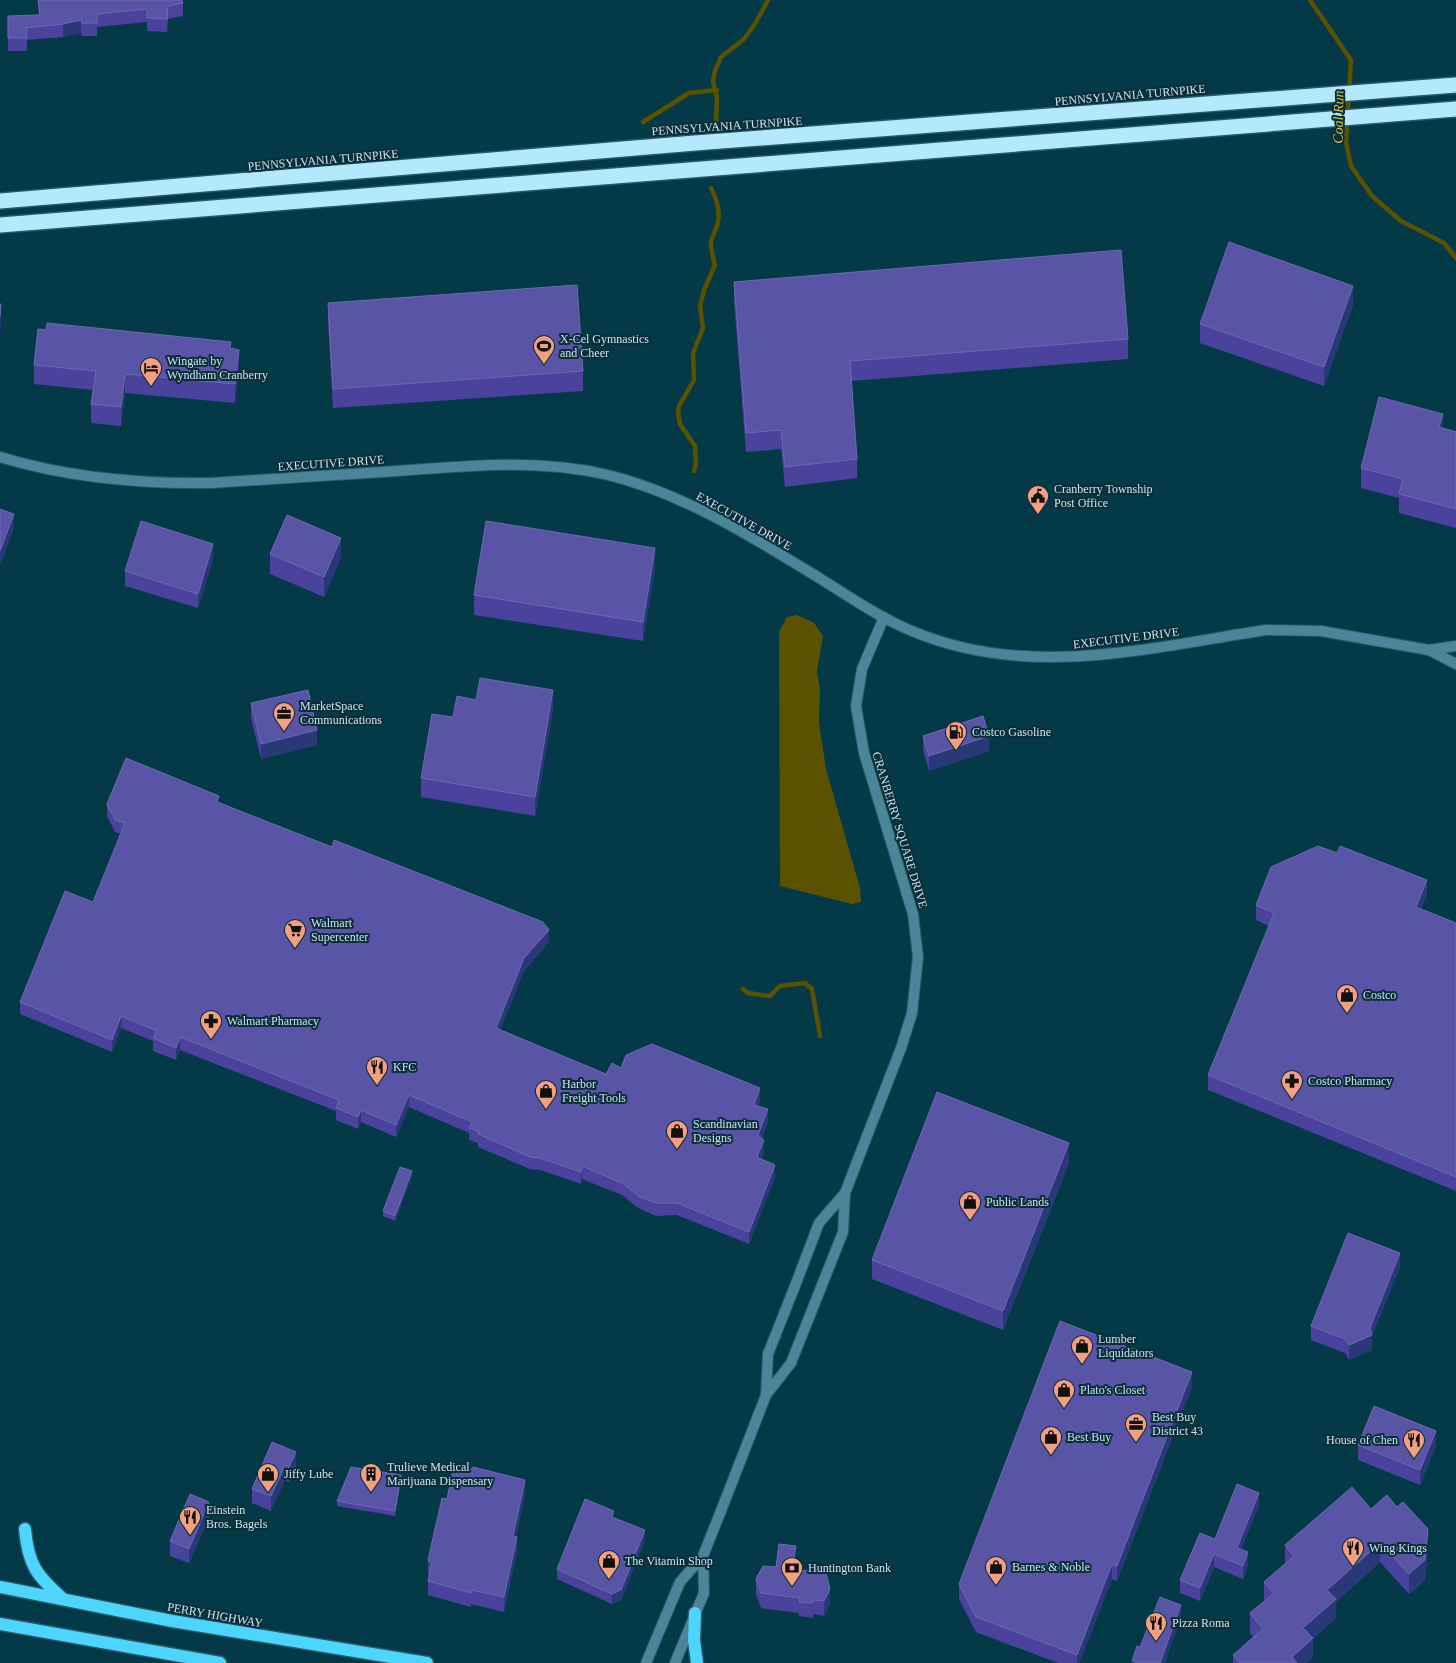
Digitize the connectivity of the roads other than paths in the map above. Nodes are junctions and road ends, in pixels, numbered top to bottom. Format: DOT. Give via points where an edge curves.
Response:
graph roads {
  1 [pos="1456,85"];
  2 [pos="1456,109"];
  3 [pos="0,201"];
  4 [pos="0,225"];
  5 [pos="0,457"];
  6 [pos="884,617"];
  7 [pos="1456,646"];
  8 [pos="1429,650"];
  9 [pos="1456,664"];
  10 [pos="844,1193"];
  11 [pos="766,1395"];
  12 [pos="25,1529"];
  13 [pos="703,1556"];
  14 [pos="1,1589"];
  15 [pos="65,1601"];
  16 [pos="695,1613"];
  17 [pos="0,1624"];
  18 [pos="220,1663"];
  19 [pos="427,1663"];
  20 [pos="646,1663"];
  21 [pos="674,1663"];
  22 [pos="697,1663"];
  1 -- 3 [label="highway, PENNSYLVANIA TURNPIKE" via="695,143"];
  2 -- 4 [label="highway"];
  5 -- 6 [label="street, EXECUTIVE DRIVE" via="90,477 167,484 489,464 570,468 638,484 703,510"];
  6 -- 8 [label="street, EXECUTIVE DRIVE" via="913,631 968,649 1026,658 1121,653 1266,630 1321,631"];
  6 -- 10 [label="street, CRANBERRY SQUARE DRIVE" via="858,681 856,713 869,770 908,892 916,936 917,976 907,1031"];
  7 -- 8 [label="street, EXECUTIVE DRIVE"];
  8 -- 9 [label="street, EXECUTIVE DRIVE"];
  10 -- 11 [label="street, CRANBERRY SQUARE DRIVE" via="843,1232 791,1363"];
  10 -- 11 [label="street, CRANBERRY SQUARE DRIVE" via="819,1223 768,1354"];
  11 -- 13 [label="street, CRANBERRY SQUARE DRIVE"];
  12 -- 15 [label="main road" via="27,1548 36,1572"];
  13 -- 16 [label="street, CRANBERRY SQUARE DRIVE" via="704,1593"];
  13 -- 20 [label="street, CRANBERRY SQUARE DRIVE" via="680,1582"];
  14 -- 15 [label="main road, PERRY HIGHWAY"];
  15 -- 19 [label="main road, PERRY HIGHWAY"];
  16 -- 21 [label="street, CRANBERRY SQUARE DRIVE"];
  16 -- 22 [label="main road"];
  17 -- 18 [label="main road"];
}
